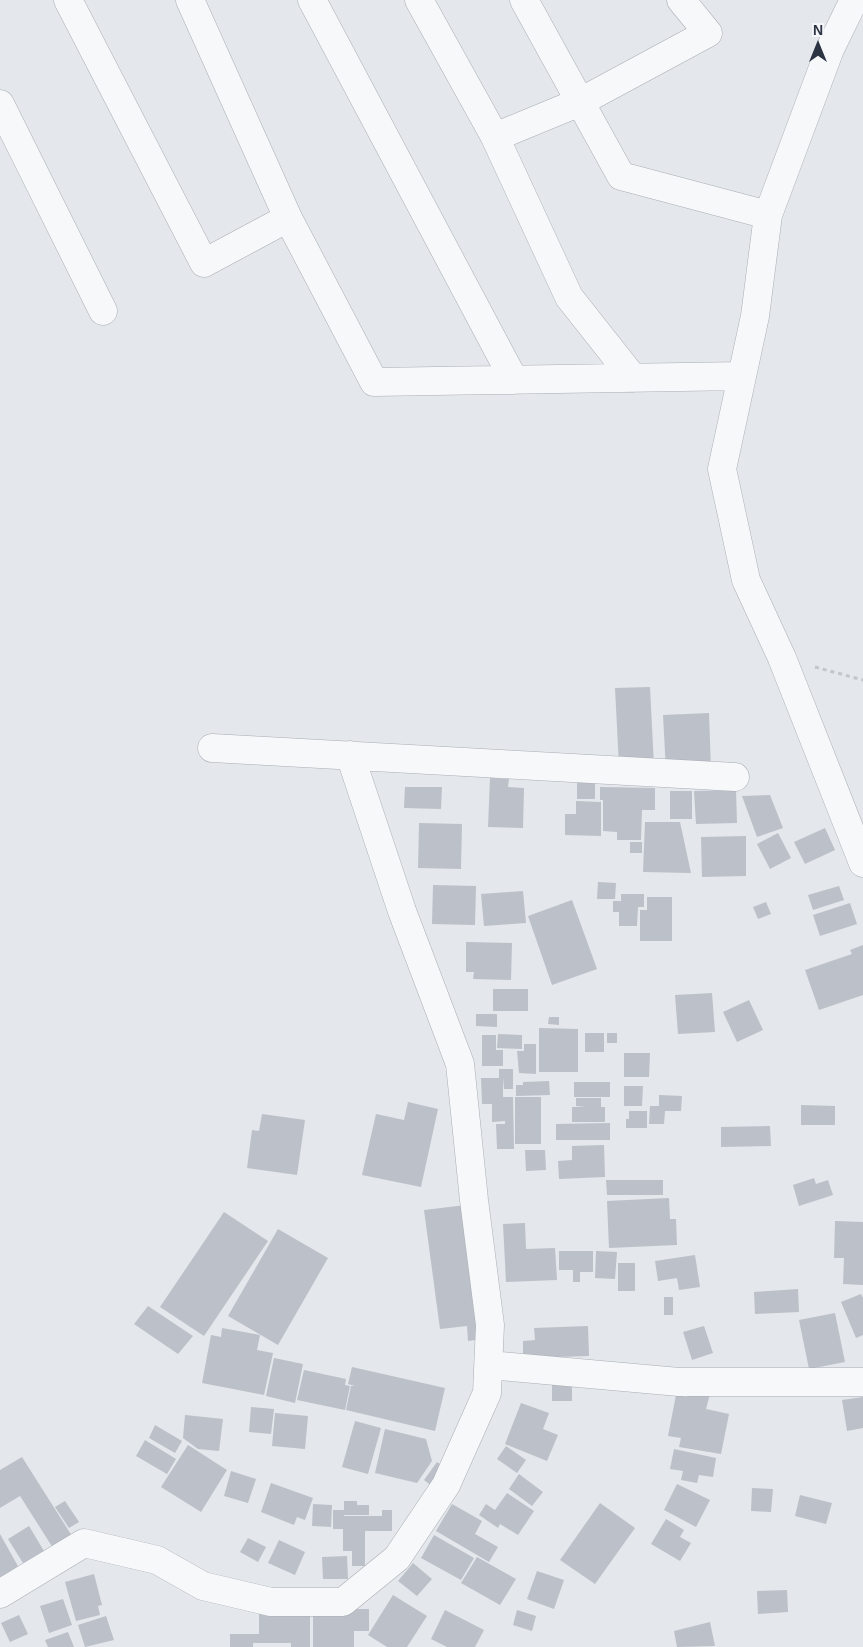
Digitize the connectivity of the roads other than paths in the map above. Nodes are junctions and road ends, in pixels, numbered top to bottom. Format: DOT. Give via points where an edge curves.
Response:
graph roads {
  1 [pos="68,0"];
  2 [pos="190,0"];
  3 [pos="312,0"];
  4 [pos="419,0"];
  5 [pos="524,0"];
  6 [pos="681,0"];
  7 [pos="854,0"];
  8 [pos="580,102"];
  9 [pos="0,104"];
  10 [pos="495,137"];
  11 [pos="768,216"];
  12 [pos="288,218"];
  13 [pos="103,311"];
  14 [pos="742,376"];
  15 [pos="633,378"];
  16 [pos="514,380"];
  17 [pos="212,748"];
  18 [pos="350,755"];
  19 [pos="735,777"];
  20 [pos="863,864"];
  21 [pos="489,1365"];
  22 [pos="863,1382"];
  23 [pos="0,1594"];
  1 -- 12 [label="street" via="204,263"];
  2 -- 12 [label="street"];
  3 -- 16 [label="street"];
  4 -- 10 [label="street"];
  5 -- 8 [label="street"];
  6 -- 8 [label="street" via="708,33"];
  7 -- 11 [label="street" via="830,49"];
  8 -- 10 [label="street"];
  8 -- 11 [label="street" via="621,176"];
  9 -- 13 [label="street"];
  10 -- 15 [label="street" via="569,297"];
  11 -- 14 [label="street" via="755,316"];
  12 -- 16 [label="street" via="374,382"];
  14 -- 15 [label="street"];
  14 -- 20 [label="street" via="722,468 746,580 782,658"];
  15 -- 16 [label="street"];
  17 -- 18 [label="street"];
  18 -- 19 [label="street"];
  18 -- 21 [label="street" via="402,911 460,1064 490,1325"];
  21 -- 22 [label="street" via="679,1382"];
  21 -- 23 [label="street" via="487,1393 446,1485 397,1558 343,1602 271,1602 203,1586 157,1560 84,1543"];
}
